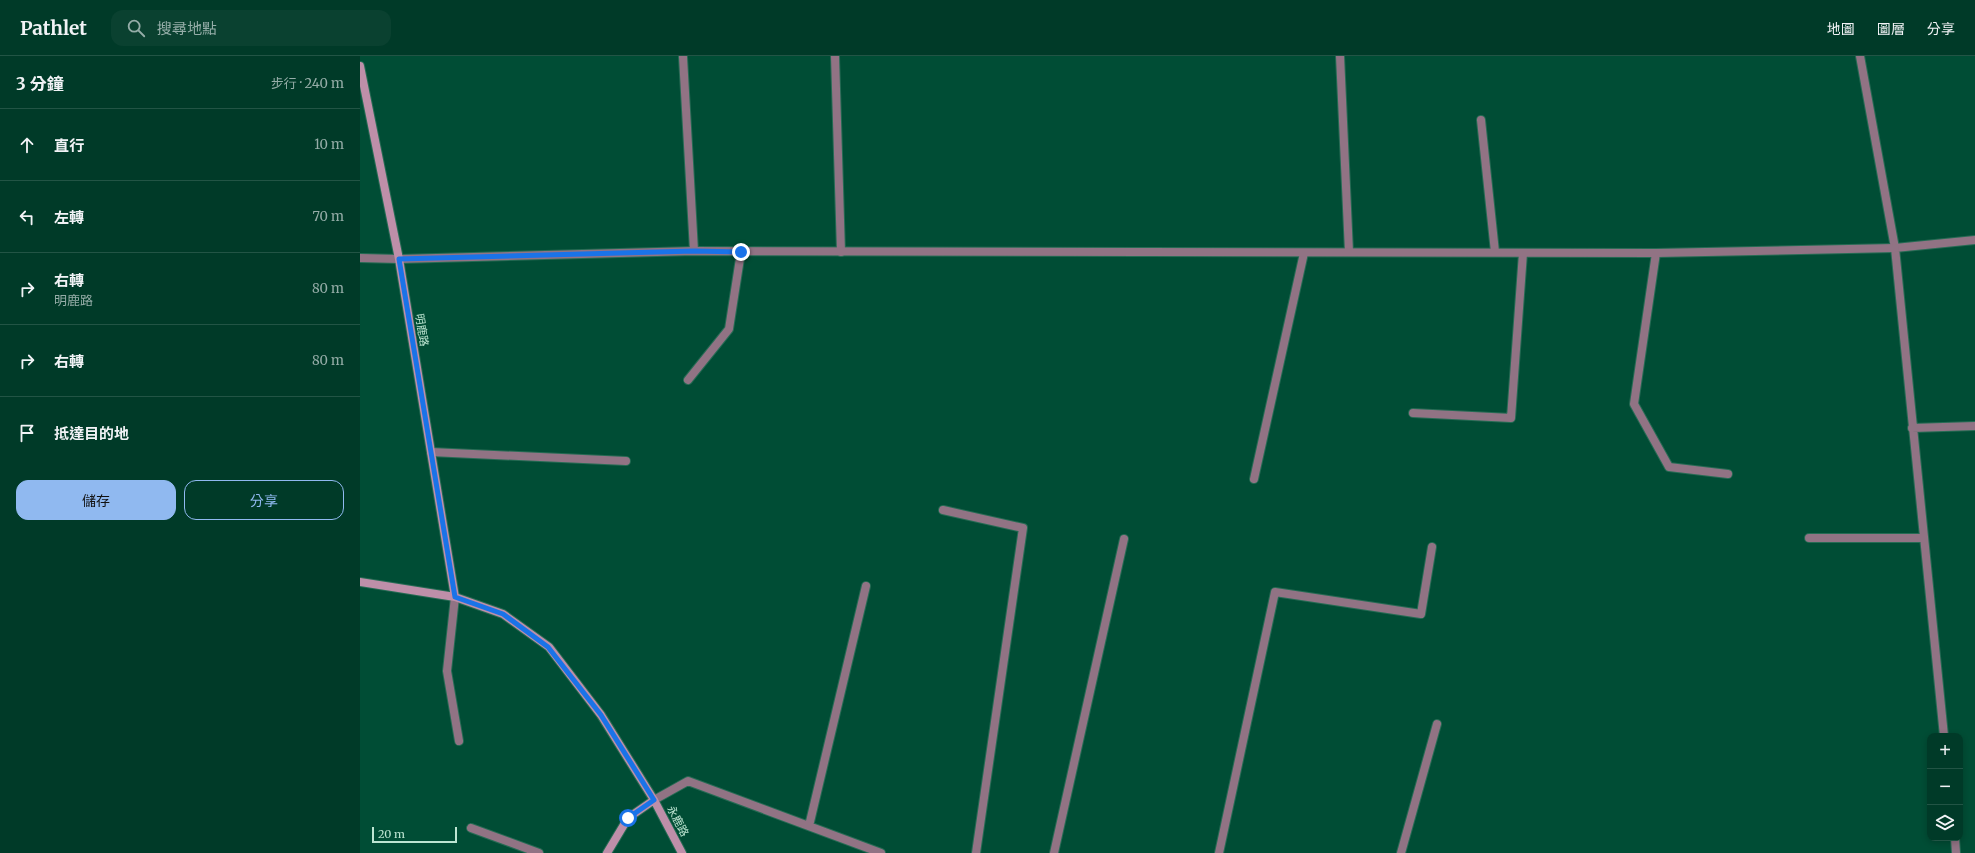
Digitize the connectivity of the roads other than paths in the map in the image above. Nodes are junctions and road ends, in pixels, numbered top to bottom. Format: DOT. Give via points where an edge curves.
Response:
graph roads {
  1 [pos="836,56"];
  2 [pos="1340,56"];
  3 [pos="1860,56"];
  4 [pos="683,57"];
  5 [pos="360,66"];
  6 [pos="1481,120"];
  7 [pos="1975,240"];
  8 [pos="1895,248"];
  9 [pos="694,251"];
  10 [pos="741,252"];
  11 [pos="841,252"];
  12 [pos="1349,252"];
  13 [pos="1495,252"];
  14 [pos="1304,253"];
  15 [pos="1523,253"];
  16 [pos="1656,253"];
  17 [pos="360,258"];
  18 [pos="399,259"];
  19 [pos="688,380"];
  20 [pos="1413,413"];
  21 [pos="1975,426"];
  22 [pos="1912,428"];
  23 [pos="431,452"];
  24 [pos="626,461"];
  25 [pos="1728,474"];
  26 [pos="1254,479"];
  27 [pos="942,510"];
  28 [pos="1810,538"];
  29 [pos="1924,538"];
  30 [pos="1124,539"];
  31 [pos="1432,547"];
  32 [pos="360,582"];
  33 [pos="866,586"];
  34 [pos="455,597"];
  35 [pos="1437,724"];
  36 [pos="1944,733"];
  37 [pos="459,741"];
  38 [pos="654,800"];
  39 [pos="809,826"];
  40 [pos="471,828"];
  41 [pos="1955,841"];
  42 [pos="539,853"];
  43 [pos="607,853"];
  44 [pos="682,853"];
  45 [pos="882,853"];
  46 [pos="976,853"];
  47 [pos="1054,853"];
  48 [pos="1219,853"];
  49 [pos="1401,853"];
  50 [pos="1956,853"];
  1 -- 11 [label="street"];
  2 -- 12 [label="street"];
  3 -- 8 [label="street"];
  4 -- 9 [label="street"];
  5 -- 18 [label="street, 明鹿路"];
  6 -- 13 [label="street"];
  7 -- 8 [label="street"];
  8 -- 16 [label="street"];
  8 -- 22 [label="street"];
  9 -- 10 [label="street"];
  9 -- 18 [label="street"];
  10 -- 11 [label="street"];
  10 -- 19 [label="street" via="729,329"];
  11 -- 14 [label="street"];
  12 -- 13 [label="street"];
  12 -- 14 [label="street"];
  13 -- 15 [label="street"];
  14 -- 26 [label="street"];
  15 -- 16 [label="street"];
  15 -- 20 [label="street" via="1511,418"];
  16 -- 25 [label="street" via="1634,404 1669,467"];
  17 -- 18 [label="street"];
  18 -- 23 [label="street, 明鹿路"];
  21 -- 22 [label="street"];
  22 -- 29 [label="street"];
  23 -- 24 [label="street"];
  23 -- 34 [label="street, 明鹿路"];
  27 -- 46 [label="street" via="1023,528"];
  28 -- 29 [label="street"];
  29 -- 36 [label="street"];
  30 -- 47 [label="street"];
  31 -- 48 [label="street" via="1421,614 1275,592"];
  32 -- 34 [label="street, 永鹿路"];
  33 -- 39 [label="street"];
  34 -- 37 [label="street" via="447,671"];
  34 -- 38 [label="street, 永鹿路" via="503,614 548,647 601,715"];
  35 -- 49 [label="street"];
  38 -- 39 [label="street" via="688,781"];
  38 -- 43 [label="street" via="628,818"];
  38 -- 44 [label="street, 永鹿路"];
  39 -- 45 [label="street"];
  40 -- 42 [label="street"];
  41 -- 50 [label="street"];
}
